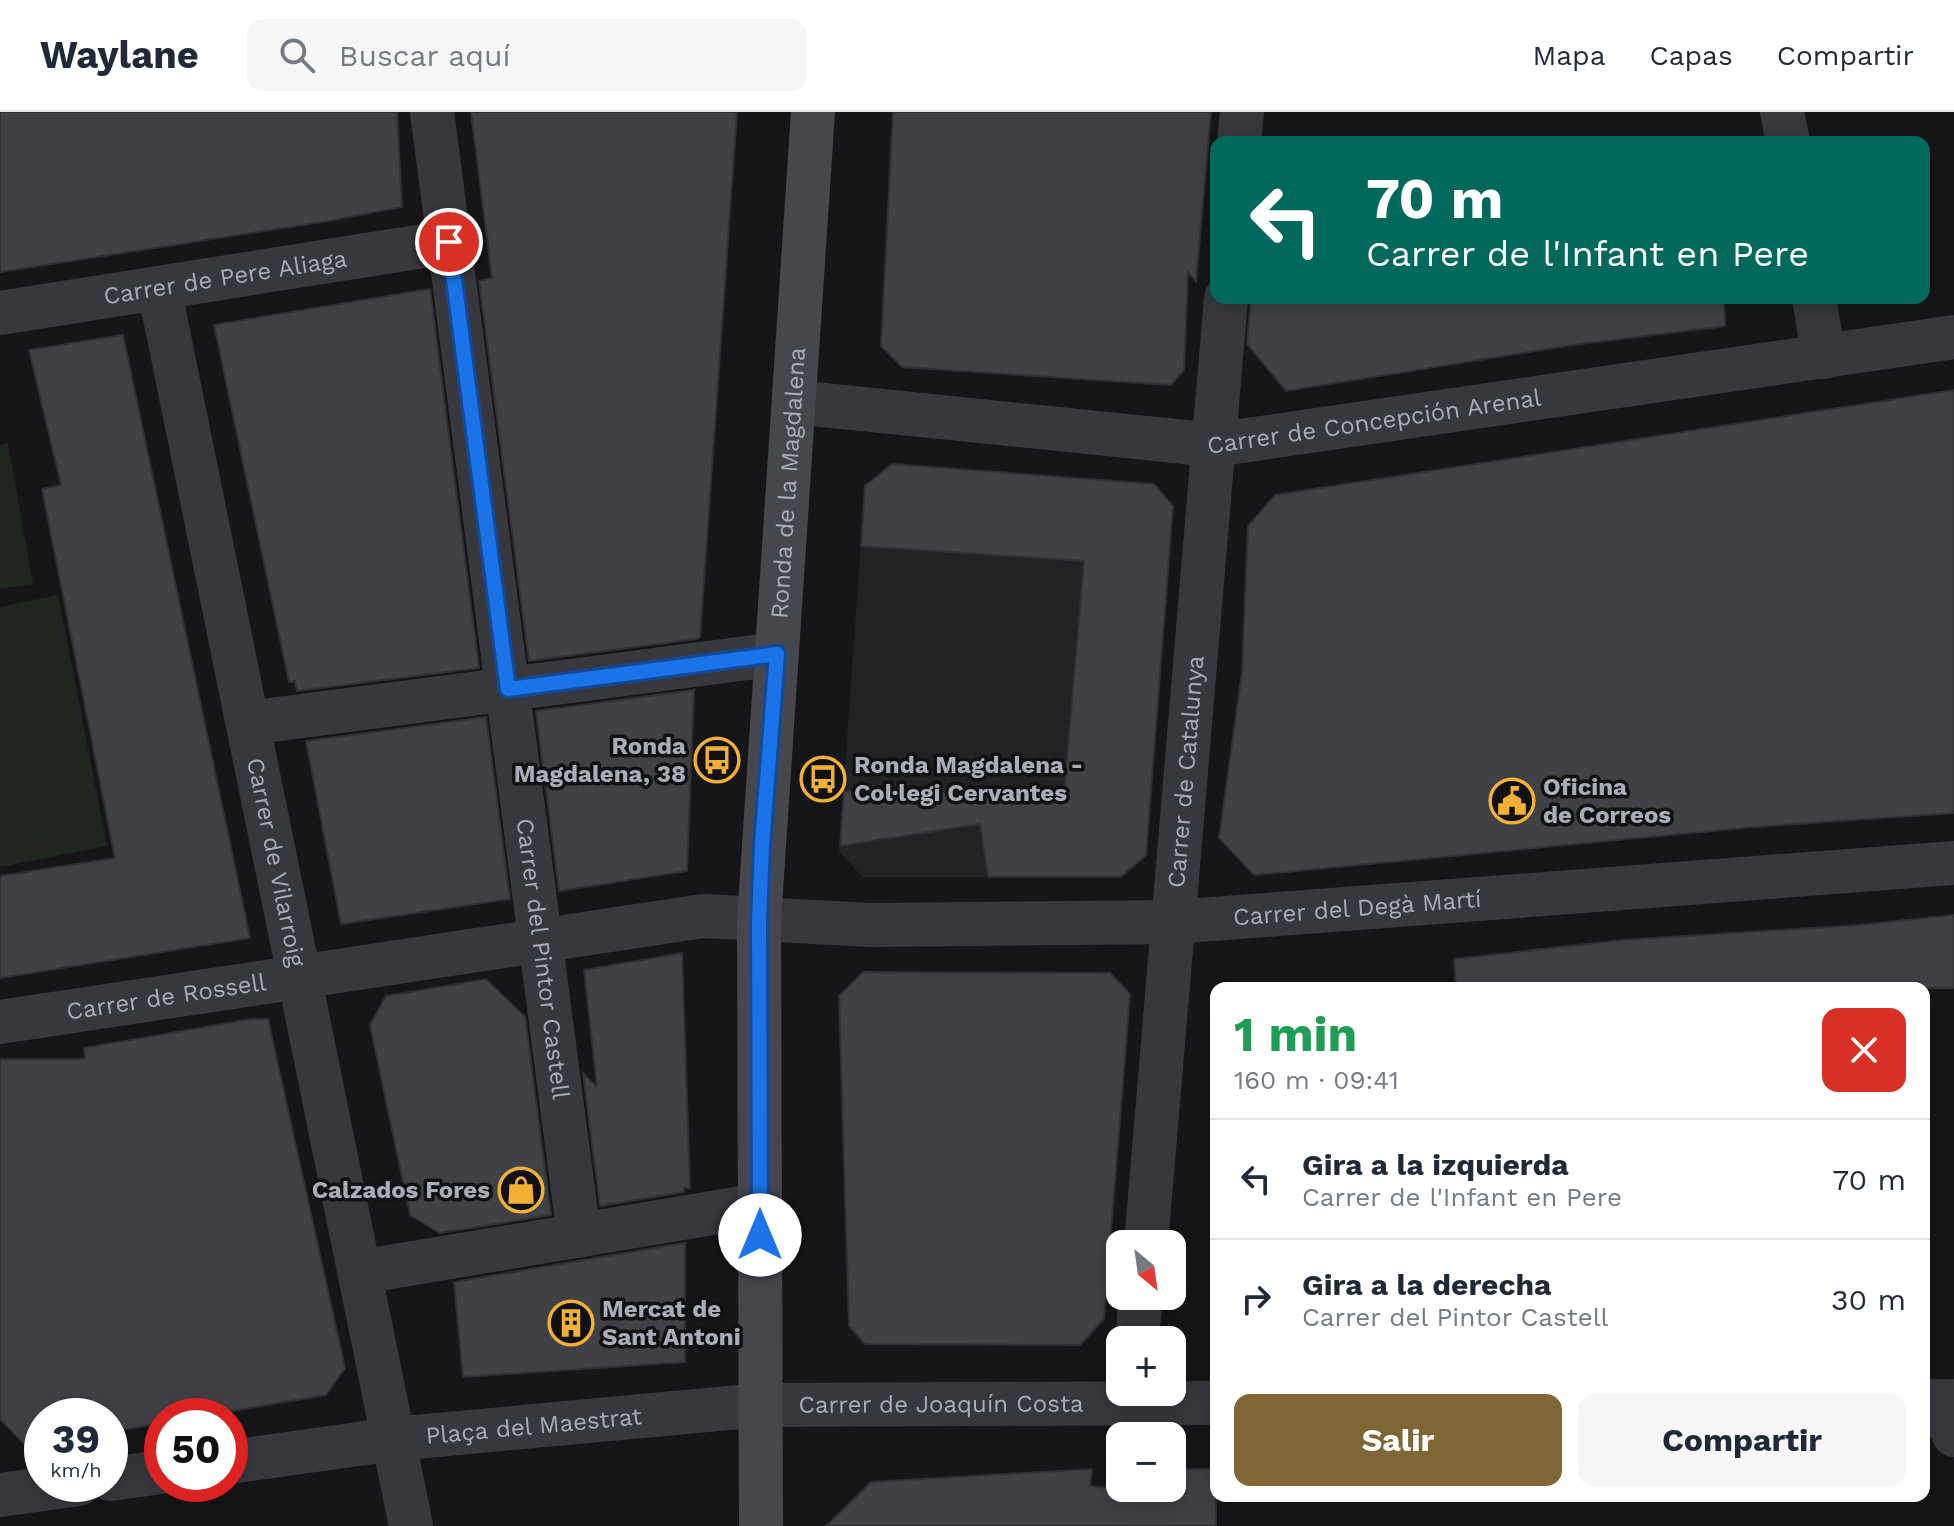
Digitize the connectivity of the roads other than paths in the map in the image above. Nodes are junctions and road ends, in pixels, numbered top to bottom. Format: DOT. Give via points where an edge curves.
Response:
graph roads {
  1 [pos="432,112"];
  2 [pos="813,112"];
  3 [pos="1242,112"];
  4 [pos="1782,112"];
  5 [pos="1240,136"];
  6 [pos="1787,136"];
  7 [pos="449,242"];
  8 [pos="159,288"];
  9 [pos="1226,304"];
  10 [pos="1815,304"];
  11 [pos="0,313"];
  12 [pos="1954,337"];
  13 [pos="1824,357"];
  14 [pos="794,402"];
  15 [pos="1214,445"];
  16 [pos="777,654"];
  17 [pos="508,689"];
  18 [pos="248,723"];
  19 [pos="1954,863"];
  20 [pos="759,921"];
  21 [pos="1173,922"];
  22 [pos="540,941"];
  23 [pos="300,978"];
  24 [pos="0,1022"];
  25 [pos="760,1205"];
  26 [pos="1147,1230"];
  27 [pos="579,1236"];
  28 [pos="360,1272"];
  29 [pos="1106,1398"];
  30 [pos="1186,1401"];
  31 [pos="1210,1403"];
  32 [pos="761,1405"];
  33 [pos="394,1439"];
  34 [pos="248,1459"];
  35 [pos="24,1492"];
  36 [pos="0,1495"];
  37 [pos="411,1526"];
  38 [pos="761,1526"];
  1 -- 7 [label="street, Carrer del Pintor Castell"];
  2 -- 14 [label="main road, Ronda de la Magdalena"];
  3 -- 5 [label="street"];
  4 -- 6 [label="street"];
  7 -- 8 [label="street, Carrer de Pere Aliaga"];
  7 -- 17 [label="street, Carrer del Pintor Castell"];
  8 -- 11 [label="street, Carrer de Pere Aliaga"];
  8 -- 18 [label="street, Carrer de Vilarroig"];
  9 -- 15 [label="street, Carrer de Catalunya"];
  10 -- 13 [label="street"];
  12 -- 13 [label="street, Carrer de Concepción Arenal"];
  13 -- 15 [label="street, Carrer de Concepción Arenal"];
  14 -- 15 [label="street, Carrer de Concepción Arenal"];
  14 -- 16 [label="main road, Ronda de la Magdalena"];
  15 -- 21 [label="street, Carrer de Catalunya"];
  16 -- 17 [label="street"];
  16 -- 20 [label="main road, Ronda de la Magdalena"];
  17 -- 18 [label="street"];
  17 -- 22 [label="street, Carrer del Pintor Castell"];
  18 -- 23 [label="street, Carrer de Vilarroig"];
  19 -- 21 [label="street, Carrer del Degà Martí"];
  20 -- 21 [label="street, Carrer del Degà Martí"];
  20 -- 22 [label="street, Carrer de Rossell" via="703,916"];
  20 -- 25 [label="main road, Ronda de la Magdalena"];
  21 -- 26 [label="street, Carrer de Catalunya"];
  22 -- 23 [label="street, Carrer de Rossell"];
  22 -- 27 [label="street, Carrer del Pintor Castell"];
  23 -- 24 [label="street, Carrer de Rossell"];
  23 -- 28 [label="street, Carrer de Vilarroig"];
  25 -- 27 [label="street"];
  25 -- 32 [label="main road, Ronda de la Magdalena"];
  27 -- 28 [label="street"];
  28 -- 33 [label="street, Carrer de Vilarroig"];
  29 -- 32 [label="street, Carrer de Joaquín Costa"];
  30 -- 31 [label="street, Carrer de Joaquín Costa"];
  32 -- 33 [label="street, Plaça del Maestrat"];
  32 -- 38 [label="main road, Ronda de la Magdalena"];
  33 -- 34 [label="street"];
  33 -- 37 [label="street, Plaça del Maestrat"];
  35 -- 36 [label="street"];
}
